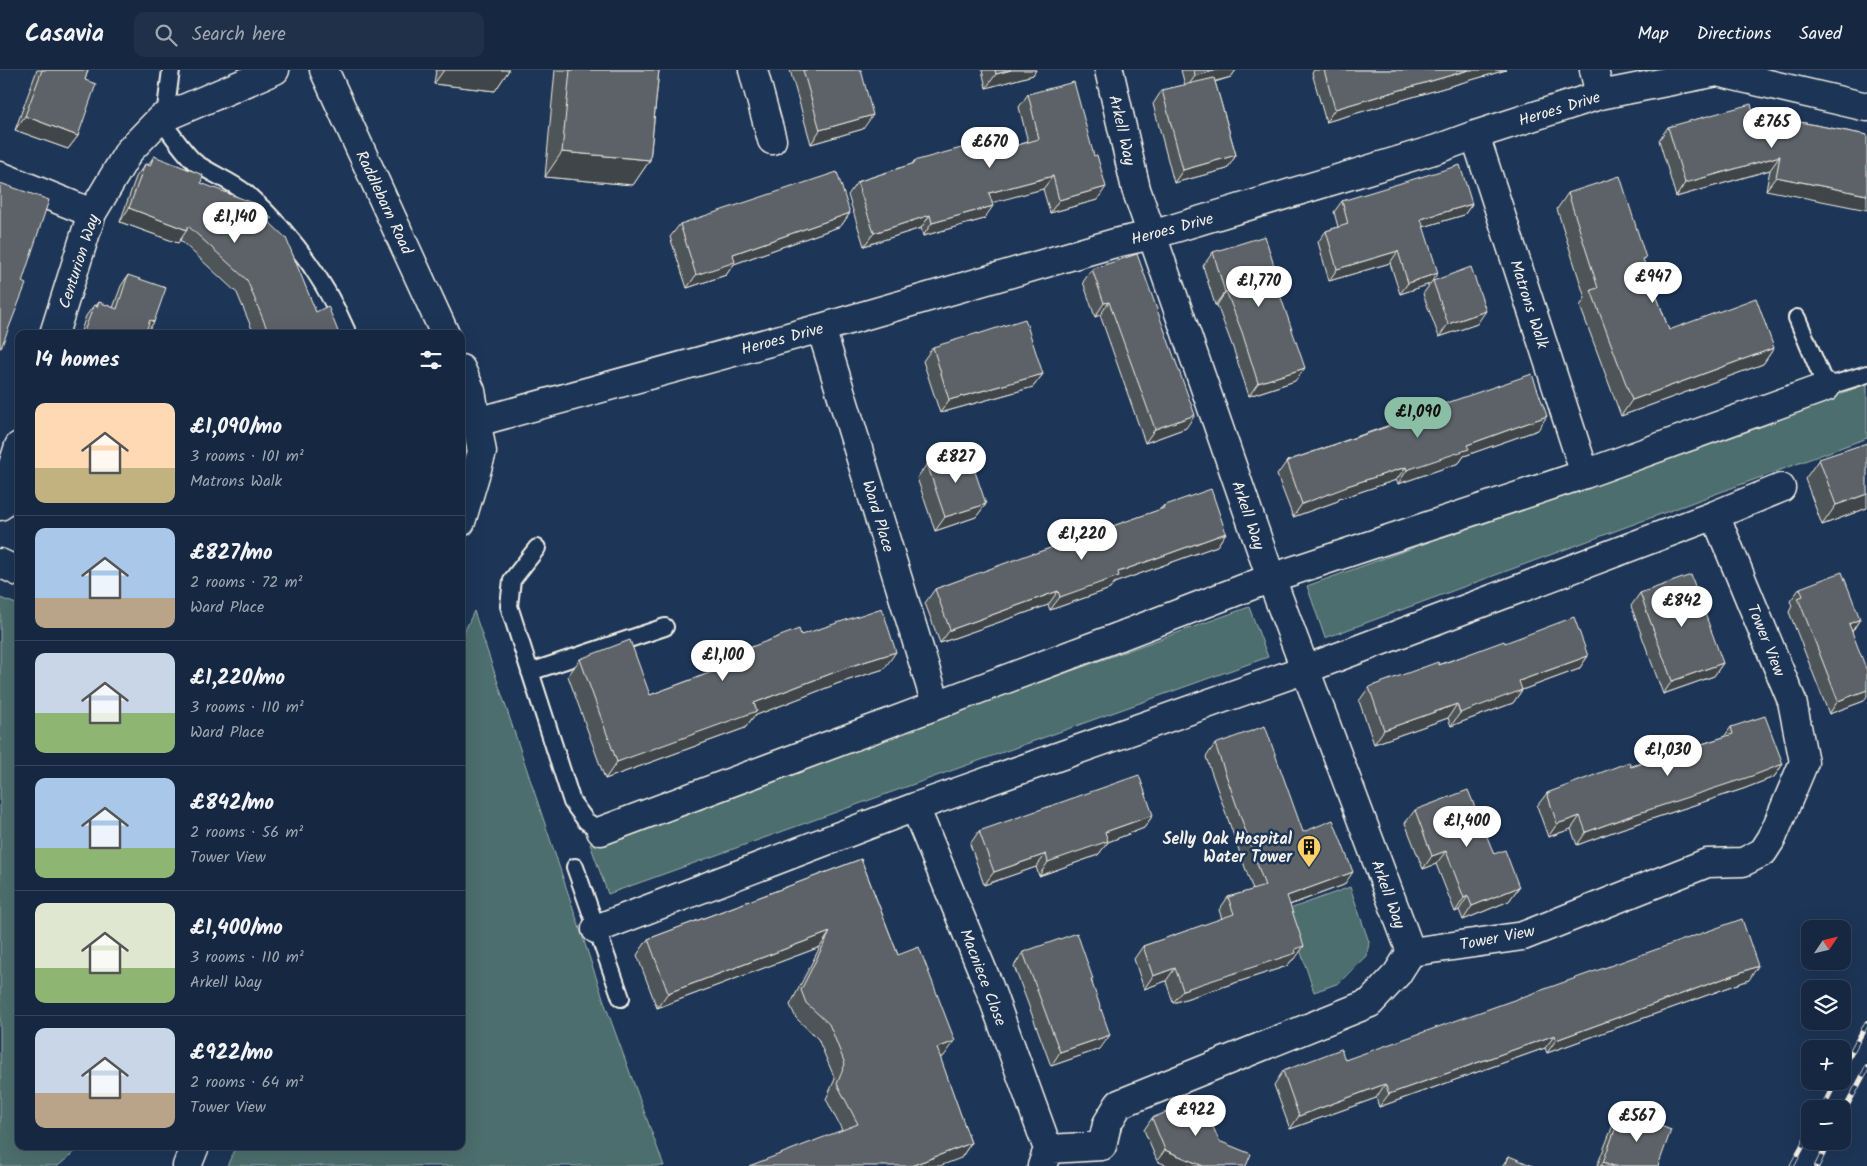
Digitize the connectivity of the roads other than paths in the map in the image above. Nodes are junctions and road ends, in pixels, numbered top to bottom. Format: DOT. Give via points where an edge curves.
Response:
graph roads {
  1 [pos="172,70"];
  2 [pos="274,70"];
  3 [pos="324,70"];
  4 [pos="753,70"];
  5 [pos="1109,70"];
  6 [pos="1597,82"];
  7 [pos="1867,107"];
  8 [pos="160,119"];
  9 [pos="1475,135"];
  10 [pos="772,140"];
  11 [pos="0,176"];
  12 [pos="92,213"];
  13 [pos="1152,235"];
  14 [pos="1797,318"];
  15 [pos="821,328"];
  16 [pos="55,330"];
  17 [pos="346,330"];
  18 [pos="443,330"];
  19 [pos="1867,374"];
  20 [pos="465,378"];
  21 [pos="1826,387"];
  22 [pos="477,422"];
  23 [pos="15,459"];
  24 [pos="1585,474"];
  25 [pos="1781,488"];
  26 [pos="0,506"];
  27 [pos="465,509"];
  28 [pos="1715,515"];
  29 [pos="537,548"];
  30 [pos="0,563"];
  31 [pos="15,570"];
  32 [pos="1271,578"];
  33 [pos="665,627"];
  34 [pos="1306,668"];
  35 [pos="530,672"];
  36 [pos="936,704"];
  37 [pos="914,807"];
  38 [pos="601,831"];
  39 [pos="575,867"];
  40 [pos="596,930"];
  41 [pos="1411,952"];
  42 [pos="621,998"];
  43 [pos="193,1150"];
  44 [pos="1106,1156"];
  45 [pos="1045,1158"];
  46 [pos="187,1166"];
  1 -- 8 [label="lane, Centurion Way" via="166,108"];
  2 -- 8 [label="street, Centurion Way"];
  3 -- 18 [label="street, Raddlebarn Road"];
  4 -- 10 [label="street"];
  5 -- 13 [label="street, Arkell Way" via="1136,189"];
  6 -- 7 [label="street, Heroes Drive" via="1717,72"];
  6 -- 9 [label="street, Heroes Drive"];
  8 -- 12 [label="street, Centurion Way" via="129,150"];
  8 -- 17 [label="lane" via="195,162 244,192 280,226 335,304"];
  9 -- 13 [label="street, Heroes Drive"];
  9 -- 24 [label="street, Matrons Walk"];
  11 -- 12 [label="street"];
  12 -- 16 [label="street, Centurion Way"];
  13 -- 15 [label="street, Heroes Drive"];
  13 -- 32 [label="street, Arkell Way"];
  14 -- 21 [label="lane"];
  15 -- 22 [label="street, Heroes Drive"];
  15 -- 36 [label="street, Ward Place"];
  19 -- 21 [label="lane"];
  20 -- 22 [label="street"];
  21 -- 24 [label="street"];
  22 -- 27 [label="street" via="482,452"];
  23 -- 26 [label="street"];
  24 -- 32 [label="street"];
  25 -- 28 [label="street"];
  28 -- 34 [label="street"];
  28 -- 41 [label="street, Tower View" via="1792,701 1804,762 1763,852 1743,862 1707,863 1523,936"];
  29 -- 35 [label="lane" via="512,580 509,606"];
  30 -- 31 [label="street"];
  32 -- 34 [label="street, Arkell Way"];
  32 -- 36 [label="street"];
  33 -- 35 [label="lane"];
  34 -- 37 [label="street"];
  34 -- 41 [label="street, Arkell Way"];
  35 -- 38 [label="lane" via="572,802 586,821"];
  36 -- 38 [label="street"];
  37 -- 40 [label="street"];
  37 -- 45 [label="street, Macniece Close" via="988,984"];
  39 -- 40 [label="lane"];
  40 -- 42 [label="lane"];
  41 -- 44 [label="street" via="1397,974 1370,1002 1119,1104 1107,1124"];
  43 -- 46 [label="street"];
  44 -- 45 [label="street"];
}
